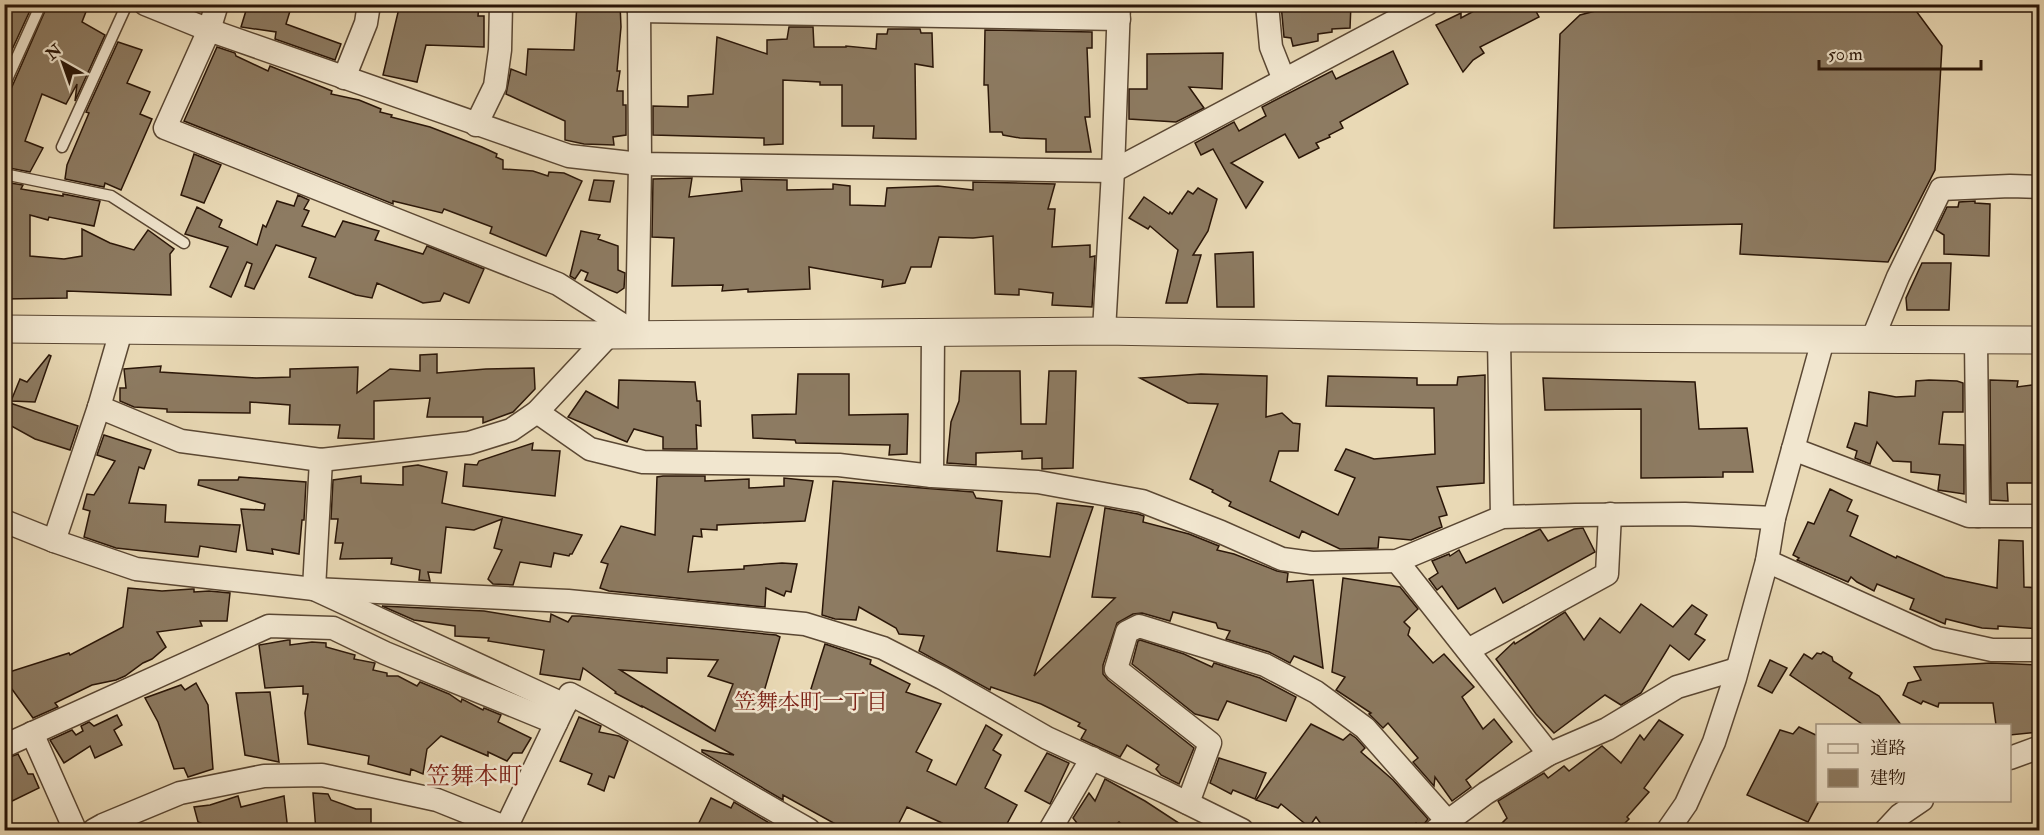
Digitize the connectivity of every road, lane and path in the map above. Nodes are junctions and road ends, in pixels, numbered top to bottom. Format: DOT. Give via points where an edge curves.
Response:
graph roads {
  1 [pos="41,4"];
  2 [pos="127,4"];
  3 [pos="145,4"];
  4 [pos="217,4"];
  5 [pos="369,4"];
  6 [pos="501,4"];
  7 [pos="1268,4"];
  8 [pos="1424,5"];
  9 [pos="639,8"];
  10 [pos="1119,11"];
  11 [pos="209,30"];
  12 [pos="344,78"];
  13 [pos="1284,80"];
  14 [pos="4,86"];
  15 [pos="476,125"];
  16 [pos="62,147"];
  17 [pos="640,164"];
  18 [pos="1113,171"];
  19 [pos="4,174"];
  20 [pos="2040,187"];
  21 [pos="184,243"];
  22 [pos="4,329"];
  23 [pos="121,331"];
  24 [pos="1104,331"];
  25 [pos="933,332"];
  26 [pos="637,334"];
  27 [pos="609,335"];
  28 [pos="1499,338"];
  29 [pos="1823,340"];
  30 [pos="1872,340"];
  31 [pos="1976,340"];
  32 [pos="2040,340"];
  33 [pos="99,407"];
  34 [pos="537,412"];
  35 [pos="1792,449"];
  36 [pos="321,460"];
  37 [pos="932,476"];
  38 [pos="1610,514"];
  39 [pos="1978,516"];
  40 [pos="2040,516"];
  41 [pos="1502,517"];
  42 [pos="1774,518"];
  43 [pos="4,521"];
  44 [pos="54,541"];
  45 [pos="1397,561"];
  46 [pos="1767,561"];
  47 [pos="314,589"];
  48 [pos="1468,650"];
  49 [pos="2040,650"];
  50 [pos="1737,669"];
  51 [pos="561,714"];
  52 [pos="32,733"];
  53 [pos="4,746"];
  54 [pos="2040,747"];
  55 [pos="1549,753"];
  56 [pos="1092,758"];
  57 [pos="2011,758"];
  58 [pos="1920,802"];
  59 [pos="1188,803"];
  60 [pos="1442,826"];
  61 [pos="508,830"];
  62 [pos="75,831"];
  63 [pos="94,831"];
  64 [pos="809,831"];
  65 [pos="1050,831"];
  66 [pos="1242,831"];
  67 [pos="1668,831"];
  68 [pos="1886,831"];
  1 -- 14 [label="lane"];
  2 -- 16 [label="lane"];
  3 -- 11 [label="street"];
  4 -- 11 [label="street"];
  5 -- 12 [label="street" via="366,23"];
  6 -- 15 [label="street" via="495,86"];
  7 -- 13 [label="street" via="1271,47"];
  8 -- 13 [label="street"];
  9 -- 10 [label="street"];
  9 -- 17 [label="street"];
  10 -- 18 [label="street"];
  11 -- 12 [label="street"];
  11 -- 26 [label="street" via="165,128 558,284"];
  12 -- 15 [label="street"];
  13 -- 18 [label="street"];
  15 -- 17 [label="street" via="569,156"];
  17 -- 18 [label="street"];
  17 -- 26 [label="street"];
  18 -- 24 [label="street"];
  19 -- 21 [label="lane" via="111,196"];
  20 -- 30 [label="street" via="1941,189"];
  22 -- 23 [label="street"];
  23 -- 27 [label="street"];
  23 -- 33 [label="street"];
  24 -- 25 [label="street"];
  24 -- 28 [label="street"];
  25 -- 26 [label="street"];
  25 -- 37 [label="street"];
  26 -- 27 [label="street"];
  27 -- 34 [label="street"];
  28 -- 29 [label="street"];
  28 -- 41 [label="street"];
  29 -- 30 [label="street"];
  29 -- 35 [label="street"];
  30 -- 31 [label="street"];
  31 -- 32 [label="street"];
  31 -- 39 [label="street"];
  33 -- 36 [label="street" via="181,441"];
  33 -- 44 [label="street"];
  34 -- 36 [label="street" via="511,430 470,443"];
  34 -- 37 [label="street" via="590,449 644,462 839,465"];
  35 -- 39 [label="street" via="1969,516"];
  35 -- 42 [label="street"];
  36 -- 47 [label="street"];
  37 -- 45 [label="street" via="1038,482 1142,501 1282,559 1312,563"];
  38 -- 41 [label="street"];
  38 -- 42 [label="street"];
  38 -- 48 [label="street" via="1607,574"];
  39 -- 40 [label="street"];
  41 -- 45 [label="street"];
  42 -- 46 [label="street"];
  43 -- 44 [label="street"];
  44 -- 47 [label="street" via="136,568"];
  45 -- 48 [label="street"];
  46 -- 49 [label="street" via="1937,638 1992,650"];
  46 -- 50 [label="street"];
  47 -- 51 [label="street"];
  47 -- 56 [label="street" via="568,601 805,624 883,648 1047,738"];
  48 -- 55 [label="street"];
  50 -- 55 [label="street" via="1677,687 1607,729"];
  50 -- 67 [label="street" via="1714,742 1686,804"];
  51 -- 52 [label="street" via="385,654 333,628 270,626"];
  51 -- 61 [label="street"];
  51 -- 64 [label="street" via="570,694 638,729"];
  52 -- 53 [label="street"];
  52 -- 62 [label="street"];
  54 -- 57 [label="street"];
  55 -- 60 [label="street"];
  56 -- 59 [label="street"];
  56 -- 65 [label="street"];
  58 -- 68 [label="street" via="1900,815"];
  59 -- 60 [label="street" via="1210,742 1116,669 1127,632 1139,626 1265,665 1316,692 1365,728"];
  59 -- 66 [label="street"];
  61 -- 63 [label="street" via="437,800 322,774 264,776 180,794"];
}
